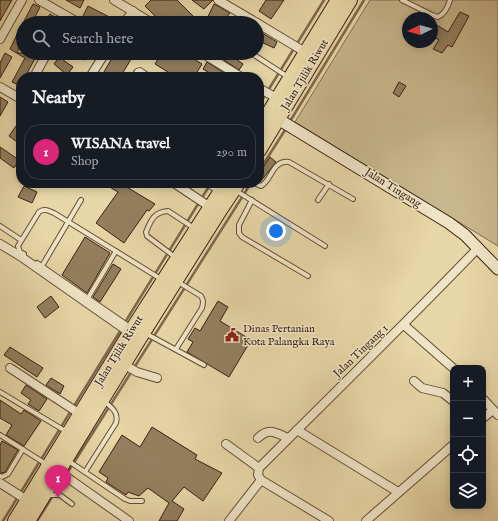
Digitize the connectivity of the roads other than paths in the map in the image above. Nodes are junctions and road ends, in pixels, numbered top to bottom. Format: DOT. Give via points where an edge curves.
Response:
graph roads {
  1 [pos="22,0"];
  2 [pos="39,0"];
  3 [pos="114,0"];
  4 [pos="218,0"];
  5 [pos="338,0"];
  6 [pos="350,0"];
  7 [pos="402,0"];
  8 [pos="450,0"];
  9 [pos="133,11"];
  10 [pos="61,16"];
  11 [pos="129,16"];
  12 [pos="141,16"];
  13 [pos="245,16"];
  14 [pos="264,27"];
  15 [pos="0,39"];
  16 [pos="305,52"];
  17 [pos="43,60"];
  18 [pos="101,60"];
  19 [pos="213,60"];
  20 [pos="261,60"];
  21 [pos="37,72"];
  22 [pos="93,72"];
  23 [pos="233,72"];
  24 [pos="290,78"];
  25 [pos="0,87"];
  26 [pos="264,91"];
  27 [pos="16,96"];
  28 [pos="278,99"];
  29 [pos="278,118"];
  30 [pos="264,121"];
  31 [pos="264,142"];
  32 [pos="264,184"];
  33 [pos="329,184"];
  34 [pos="182,188"];
  35 [pos="228,188"];
  36 [pos="231,188"];
  37 [pos="353,198"];
  38 [pos="81,200"];
  39 [pos="252,200"];
  40 [pos="318,200"];
  41 [pos="214,207"];
  42 [pos="68,222"];
  43 [pos="0,226"];
  44 [pos="196,229"];
  45 [pos="21,240"];
  46 [pos="0,244"];
  47 [pos="325,246"];
  48 [pos="478,248"];
  49 [pos="116,251"];
  50 [pos="178,258"];
  51 [pos="42,266"];
  52 [pos="498,269"];
  53 [pos="308,276"];
  54 [pos="170,280"];
  55 [pos="88,298"];
  56 [pos="404,325"];
  57 [pos="135,331"];
  58 [pos="176,349"];
  59 [pos="123,364"];
  60 [pos="204,365"];
  61 [pos="450,365"];
  62 [pos="10,368"];
  63 [pos="157,378"];
  64 [pos="414,381"];
  65 [pos="0,392"];
  66 [pos="101,399"];
  67 [pos="450,399"];
  68 [pos="485,401"];
  69 [pos="496,412"];
  70 [pos="80,414"];
  71 [pos="486,417"];
  72 [pos="297,430"];
  73 [pos="68,433"];
  74 [pos="0,435"];
  75 [pos="258,438"];
  76 [pos="288,438"];
  77 [pos="226,444"];
  78 [pos="450,448"];
  79 [pos="23,449"];
  80 [pos="65,458"];
  81 [pos="53,468"];
  82 [pos="259,468"];
  83 [pos="85,472"];
  84 [pos="0,476"];
  85 [pos="261,480"];
  86 [pos="0,483"];
  87 [pos="398,492"];
  88 [pos="43,494"];
  89 [pos="142,501"];
  90 [pos="32,504"];
  91 [pos="72,504"];
  92 [pos="128,520"];
  93 [pos="15,521"];
  94 [pos="28,521"];
  95 [pos="228,521"];
  96 [pos="329,521"];
  97 [pos="366,521"];
  1 -- 15 [label="street"];
  2 -- 10 [label="street"];
  3 -- 9 [label="street"];
  4 -- 13 [label="street"];
  5 -- 16 [label="highway, Jalan Tjilik Riwut"];
  6 -- 29 [label="highway, Jalan Tjilik Riwut"];
  7 -- 8 [label="lane" via="438,17 445,12"];
  9 -- 11 [label="street"];
  9 -- 12 [label="street"];
  14 -- 16 [label="street"];
  16 -- 24 [label="highway, Jalan Tjilik Riwut"];
  17 -- 21 [label="street"];
  18 -- 22 [label="street"];
  19 -- 23 [label="street"];
  20 -- 24 [label="lane"];
  24 -- 28 [label="highway, Jalan Tjilik Riwut"];
  25 -- 27 [label="street"];
  26 -- 28 [label="street"];
  28 -- 30 [label="highway, Jalan Tjilik Riwut"];
  29 -- 31 [label="highway, Jalan Tjilik Riwut"];
  29 -- 48 [label="main road, Jalan Tingang" via="449,223"];
  32 -- 33 [label="lane" via="274,168 285,161"];
  33 -- 37 [label="lane"];
  33 -- 40 [label="lane"];
  34 -- 41 [label="street"];
  35 -- 41 [label="highway, Jalan Tjilik Riwut"];
  36 -- 39 [label="lane"];
  38 -- 42 [label="lane"];
  39 -- 47 [label="lane"];
  39 -- 53 [label="lane" via="239,225 239,233"];
  41 -- 44 [label="highway, Jalan Tjilik Riwut"];
  41 -- 54 [label="highway, Jalan Tjilik Riwut"];
  42 -- 45 [label="lane" via="50,211 42,210"];
  42 -- 49 [label="lane"];
  42 -- 51 [label="lane"];
  43 -- 45 [label="lane"];
  44 -- 50 [label="highway, Jalan Tjilik Riwut"];
  44 -- 50 [label="lane" via="168,211 158,213 154,217 146,232 148,236"];
  45 -- 51 [label="lane" via="18,246 20,252"];
  46 -- 57 [label="street"];
  48 -- 52 [label="main road, Jalan Tingang"];
  48 -- 56 [label="street, Jalan Tingang 1"];
  49 -- 54 [label="lane"];
  49 -- 55 [label="lane"];
  50 -- 54 [label="highway, Jalan Tjilik Riwut"];
  51 -- 55 [label="lane"];
  54 -- 57 [label="highway, Jalan Tjilik Riwut"];
  54 -- 58 [label="lane" via="203,299 202,308"];
  55 -- 57 [label="lane"];
  56 -- 61 [label="street"];
  56 -- 72 [label="street, Jalan Tingang 1"];
  57 -- 58 [label="lane"];
  57 -- 59 [label="highway, Jalan Tjilik Riwut"];
  57 -- 70 [label="highway, Jalan Tjilik Riwut"];
  58 -- 60 [label="lane"];
  59 -- 63 [label="street" via="142,374"];
  59 -- 66 [label="highway, Jalan Tjilik Riwut"];
  62 -- 70 [label="street"];
  64 -- 67 [label="street" via="422,388 443,393"];
  65 -- 73 [label="lane"];
  66 -- 80 [label="highway, Jalan Tjilik Riwut"];
  66 -- 83 [label="lane" via="114,410 117,418"];
  68 -- 69 [label="street"];
  69 -- 71 [label="street"];
  70 -- 73 [label="highway, Jalan Tjilik Riwut"];
  72 -- 76 [label="street, Jalan Tingang 1"];
  72 -- 87 [label="street"];
  73 -- 81 [label="highway, Jalan Tjilik Riwut"];
  74 -- 79 [label="lane"];
  75 -- 76 [label="street" via="268,431"];
  76 -- 82 [label="street, Jalan Tingang 1"];
  77 -- 82 [label="street"];
  78 -- 87 [label="street"];
  79 -- 81 [label="lane"];
  79 -- 84 [label="lane" via="8,474"];
  80 -- 81 [label="highway, Jalan Tjilik Riwut"];
  80 -- 83 [label="lane"];
  81 -- 88 [label="highway, Jalan Tjilik Riwut"];
  81 -- 90 [label="highway, Jalan Tjilik Riwut"];
  81 -- 92 [label="street"];
  82 -- 85 [label="street" via="258,475"];
  83 -- 89 [label="lane" via="124,499"];
  85 -- 95 [label="street"];
  85 -- 96 [label="street"];
  86 -- 90 [label="street"];
  87 -- 97 [label="street"];
  88 -- 90 [label="highway, Jalan Tjilik Riwut"];
  88 -- 91 [label="lane" via="60,496"];
  90 -- 93 [label="highway, Jalan Tjilik Riwut"];
  90 -- 94 [label="highway, Jalan Tjilik Riwut"];
}
